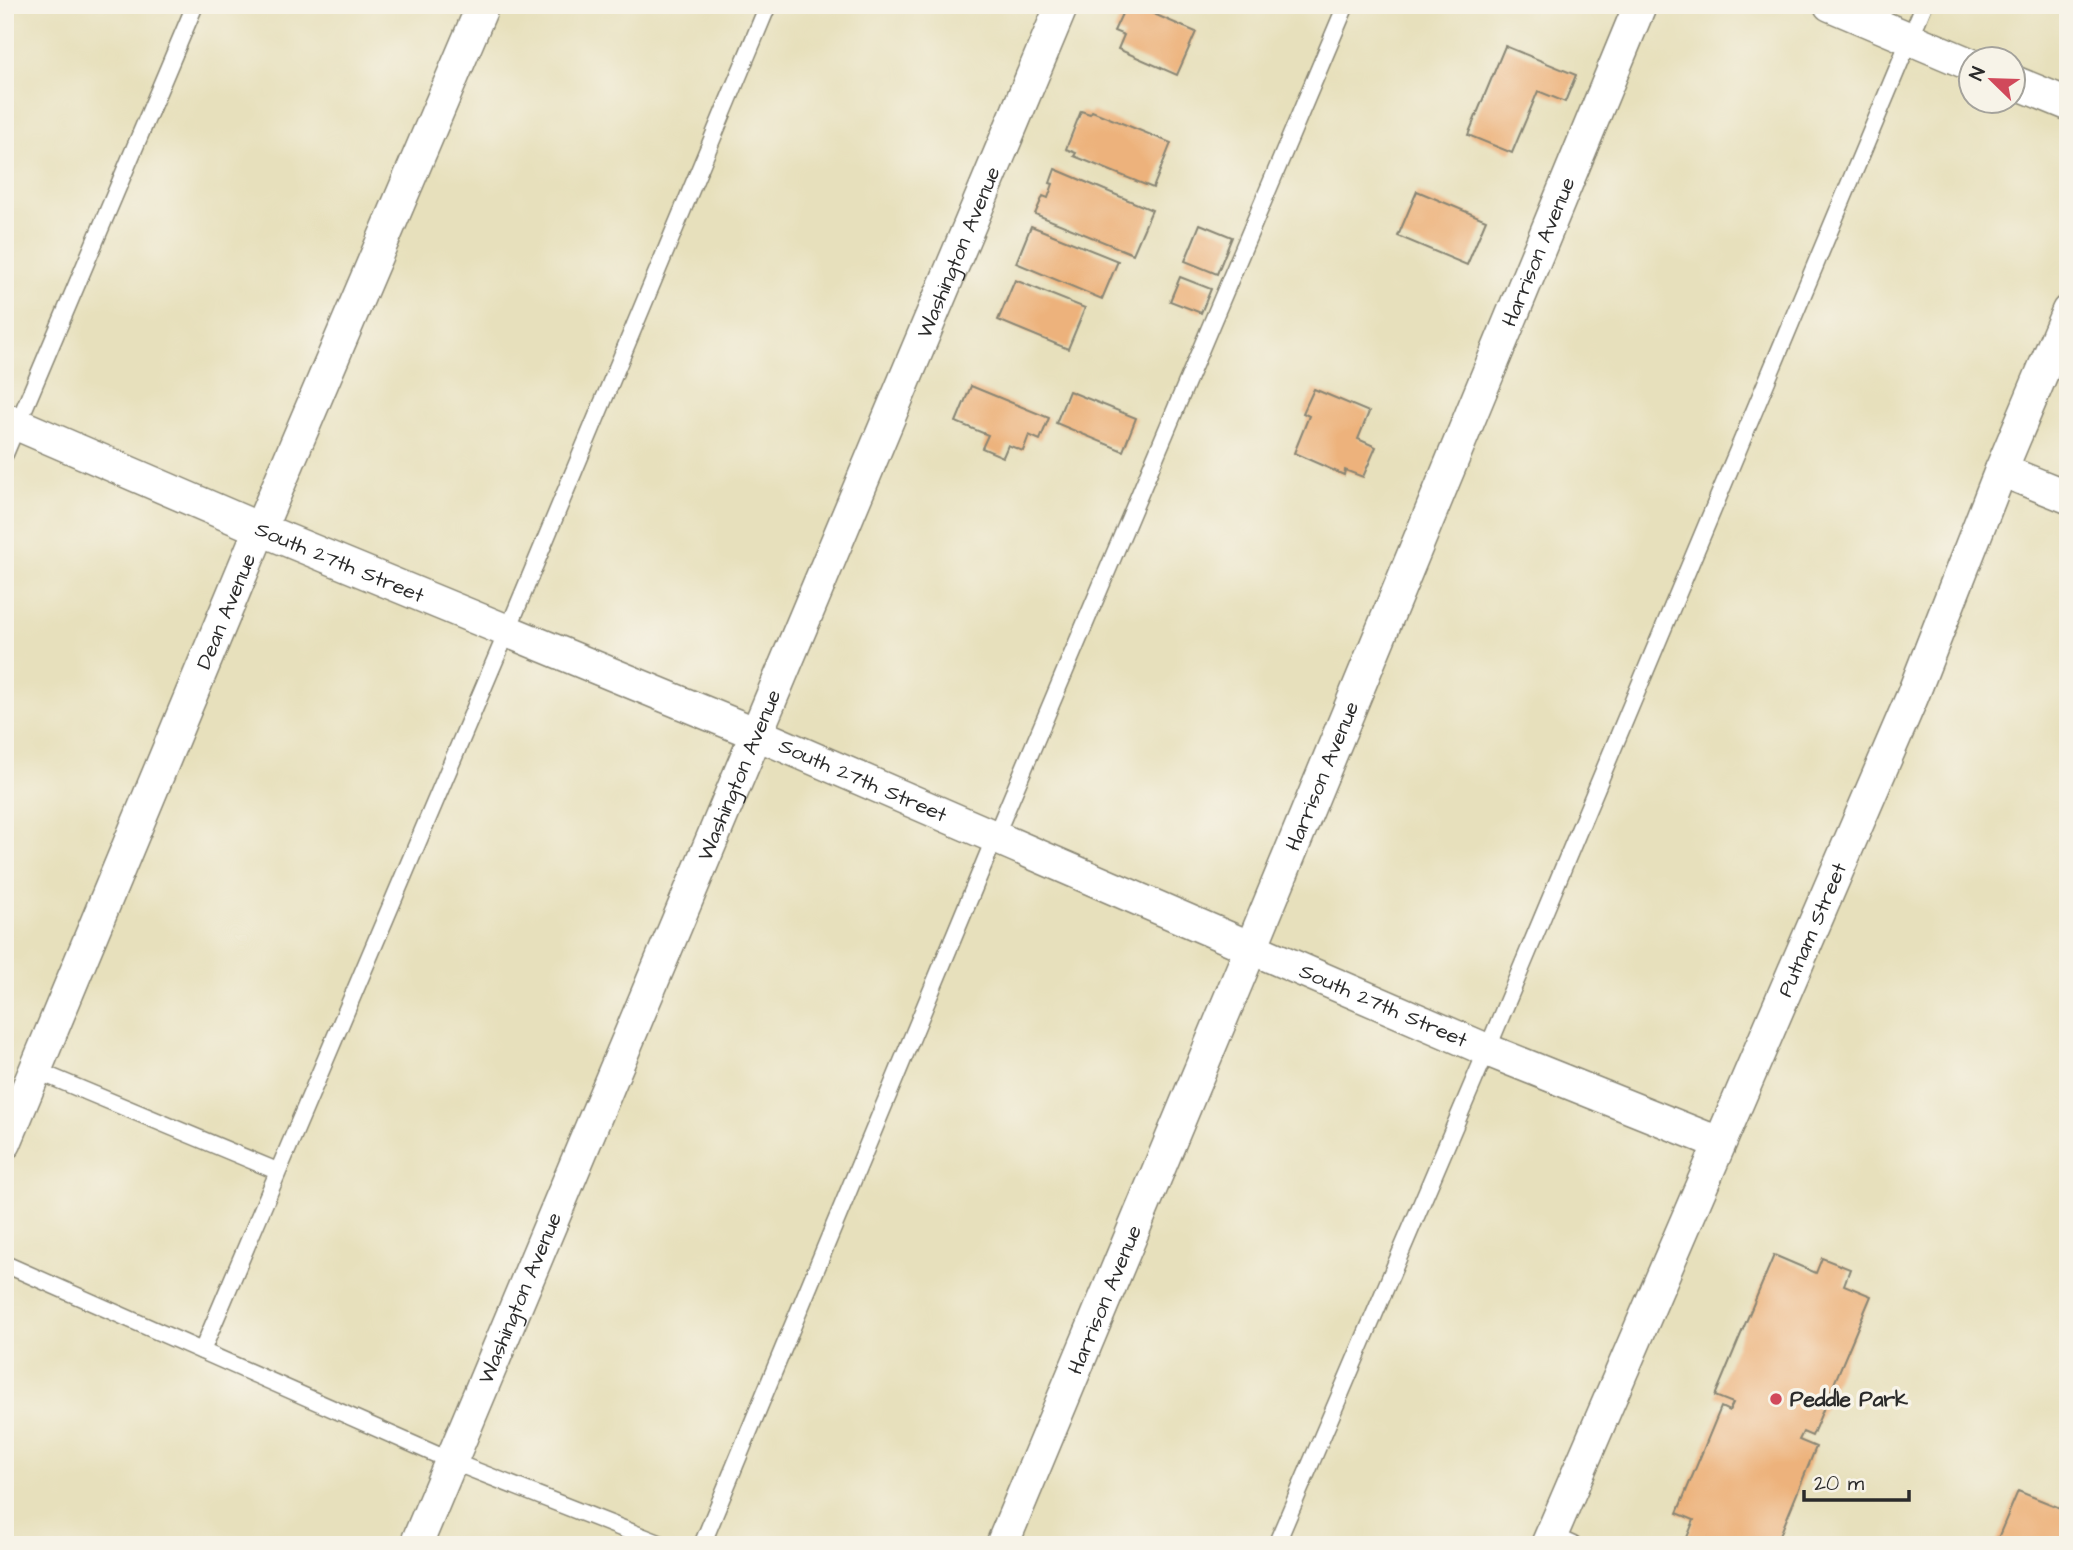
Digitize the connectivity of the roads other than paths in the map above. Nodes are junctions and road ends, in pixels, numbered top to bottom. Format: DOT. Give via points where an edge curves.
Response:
graph roads {
  1 [pos="195,5"];
  2 [pos="483,5"];
  3 [pos="768,5"];
  4 [pos="1062,5"];
  5 [pos="1346,5"];
  6 [pos="1640,5"];
  7 [pos="1830,5"];
  8 [pos="1924,5"];
  9 [pos="1909,39"];
  10 [pos="1958,59"];
  11 [pos="2028,88"];
  12 [pos="2068,104"];
  13 [pos="2068,310"];
  14 [pos="11,422"];
  15 [pos="5,454"];
  16 [pos="2001,470"];
  17 [pos="2068,497"];
  18 [pos="260,529"];
  19 [pos="507,632"];
  20 [pos="757,734"];
  21 [pos="995,837"];
  22 [pos="1251,948"];
  23 [pos="1487,1050"];
  24 [pos="35,1070"];
  25 [pos="5,1143"];
  26 [pos="1719,1143"];
  27 [pos="277,1171"];
  28 [pos="5,1264"];
  29 [pos="202,1350"];
  30 [pos="451,1461"];
  31 [pos="1557,1541"];
  32 [pos="416,1545"];
  33 [pos="664,1545"];
  34 [pos="702,1545"];
  35 [pos="1002,1545"];
  36 [pos="1276,1545"];
  1 -- 14 [label="lane"];
  2 -- 18 [label="street, Dean Avenue"];
  3 -- 19 [label="lane"];
  4 -- 20 [label="street, Washington Avenue"];
  5 -- 21 [label="lane"];
  6 -- 22 [label="street, Harrison Avenue"];
  7 -- 9 [label="street"];
  8 -- 9 [label="lane"];
  9 -- 10 [label="street"];
  9 -- 23 [label="lane"];
  11 -- 12 [label="street"];
  13 -- 16 [label="street, Putnam Street"];
  14 -- 15 [label="lane"];
  14 -- 18 [label="street, South 27th Street"];
  16 -- 17 [label="street"];
  16 -- 26 [label="street, Putnam Street" via="1912,697"];
  18 -- 19 [label="street, South 27th Street"];
  18 -- 24 [label="street, Dean Avenue"];
  19 -- 20 [label="street, South 27th Street"];
  19 -- 27 [label="lane"];
  20 -- 21 [label="street, South 27th Street"];
  20 -- 30 [label="street, Washington Avenue"];
  21 -- 22 [label="street, South 27th Street"];
  21 -- 34 [label="lane"];
  22 -- 23 [label="street, South 27th Street"];
  22 -- 35 [label="street, Harrison Avenue"];
  23 -- 26 [label="street, South 27th Street"];
  23 -- 36 [label="lane"];
  24 -- 25 [label="street, Dean Avenue"];
  24 -- 27 [label="lane"];
  26 -- 31 [label="street, Putnam Street"];
  27 -- 29 [label="lane"];
  28 -- 29 [label="lane"];
  29 -- 30 [label="lane"];
  30 -- 32 [label="street, Washington Avenue"];
  30 -- 33 [label="lane"];
}
